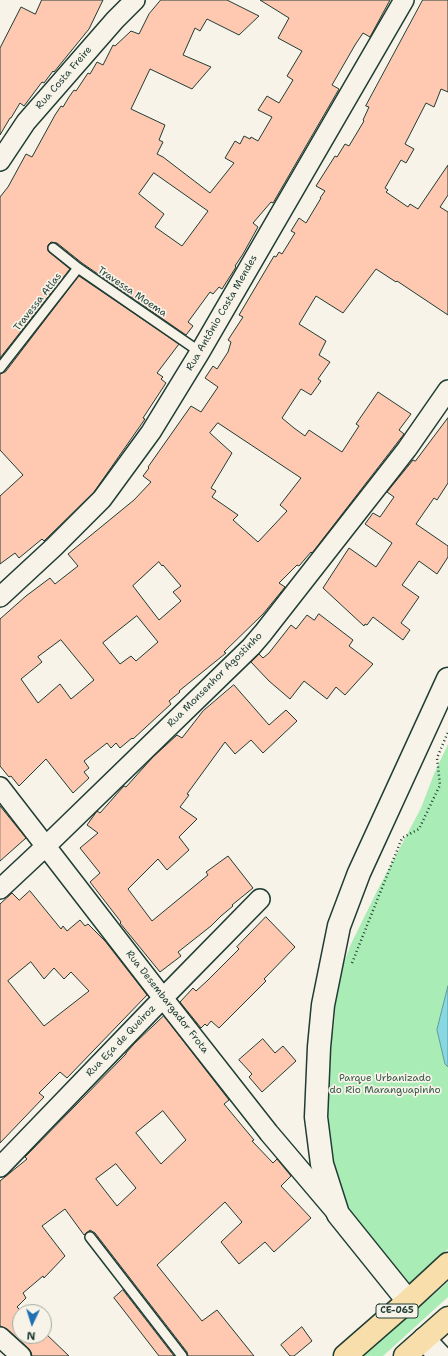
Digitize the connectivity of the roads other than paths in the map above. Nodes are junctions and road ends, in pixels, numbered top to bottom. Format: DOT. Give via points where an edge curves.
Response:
graph roads {
  1 [pos="135,0"];
  2 [pos="404,0"];
  3 [pos="0,161"];
  4 [pos="53,248"];
  5 [pos="78,268"];
  6 [pos="200,352"];
  7 [pos="0,368"];
  8 [pos="448,390"];
  9 [pos="0,597"];
  10 [pos="448,679"];
  11 [pos="0,787"];
  12 [pos="46,846"];
  13 [pos="0,889"];
  14 [pos="260,899"];
  15 [pos="162,998"];
  16 [pos="0,1167"];
  17 [pos="338,1214"];
  18 [pos="90,1237"];
  19 [pos="448,1264"];
  20 [pos="408,1301"];
  21 [pos="448,1318"];
  22 [pos="0,1337"];
  23 [pos="424,1339"];
  24 [pos="21,1356"];
  25 [pos="182,1356"];
  26 [pos="345,1356"];
  27 [pos="405,1356"];
  28 [pos="440,1356"];
  1 -- 3 [label="street, Rua Costa Freire" via="31,117"];
  2 -- 6 [label="street, Rua Antônio Costa Mendes"];
  4 -- 5 [label="lane, Travessa Moema"];
  5 -- 6 [label="lane, Travessa Moema"];
  5 -- 7 [label="lane, Travessa Atlas"];
  6 -- 9 [label="street, Rua Antônio Costa Mendes" via="151,432 102,499"];
  8 -- 12 [label="street, Rua Monsenhor Agostinho" via="407,449 259,638"];
  10 -- 17 [label="main road" via="358,873 339,926 323,1005 316,1117 322,1164"];
  11 -- 12 [label="street, Rua Desembargador Frota"];
  12 -- 13 [label="street, Rua Monsenhor Agostinho"];
  12 -- 15 [label="street, Rua Desembargador Frota"];
  14 -- 15 [label="street, Rua Eça de Queiroz"];
  15 -- 16 [label="street, Rua Eça de Queiroz"];
  15 -- 17 [label="street, Rua Desembargador Frota" via="269,1133"];
  17 -- 20 [label="main road"];
  18 -- 25 [label="lane"];
  19 -- 20 [label="main road, CE-065"];
  20 -- 26 [label="main road, CE-065"];
  21 -- 23 [label="main road"];
  22 -- 24 [label="street"];
  23 -- 27 [label="main road"];
  23 -- 28 [label="main road"];
}
